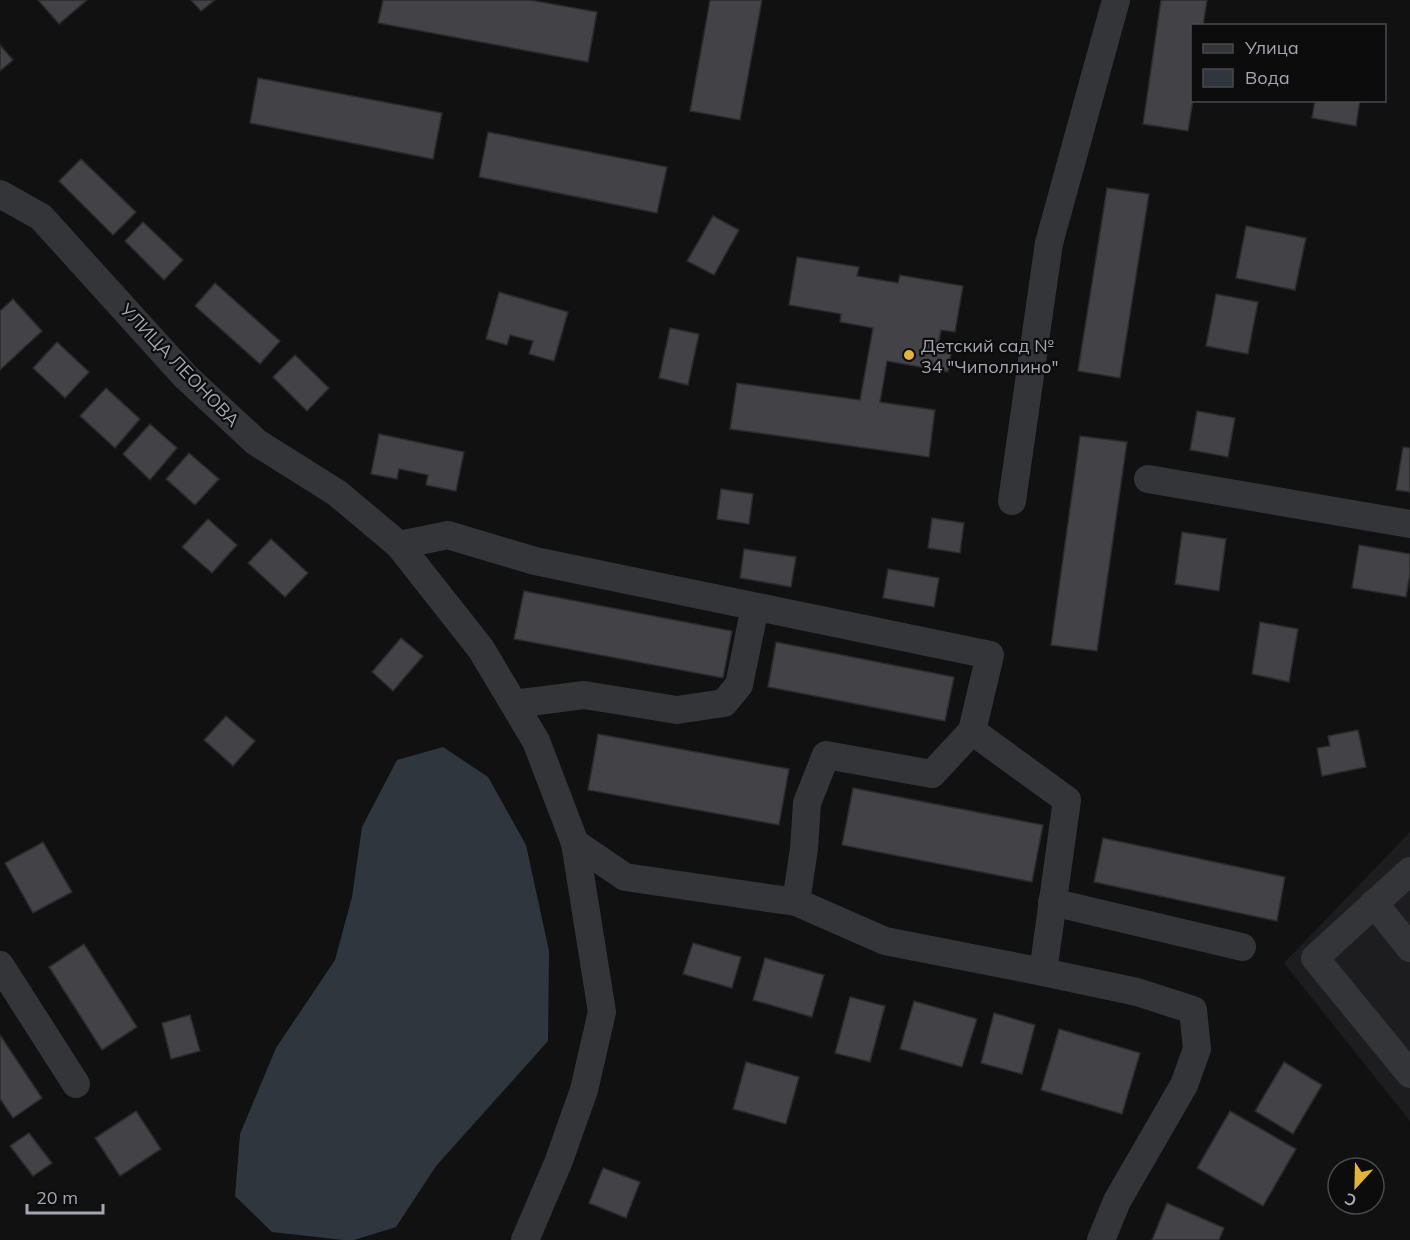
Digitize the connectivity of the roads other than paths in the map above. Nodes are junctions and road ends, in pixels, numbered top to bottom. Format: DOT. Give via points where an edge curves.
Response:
graph roads {
  1 [pos="1116,0"];
  2 [pos="0,194"];
  3 [pos="1148,479"];
  4 [pos="1012,501"];
  5 [pos="1410,524"];
  6 [pos="399,545"];
  7 [pos="755,607"];
  8 [pos="514,704"];
  9 [pos="972,731"];
  10 [pos="575,843"];
  11 [pos="1410,871"];
  12 [pos="796,902"];
  13 [pos="1052,902"];
  14 [pos="1374,903"];
  15 [pos="1242,947"];
  16 [pos="1410,948"];
  17 [pos="0,965"];
  18 [pos="1043,972"];
  19 [pos="1410,1074"];
  20 [pos="76,1084"];
  21 [pos="525,1240"];
  22 [pos="1101,1240"];
  1 -- 4 [label="street" via="1049,243"];
  2 -- 6 [label="street, УЛИЦА ЛЕОНОВА" via="41,218 185,376 256,442 338,493"];
  3 -- 5 [label="street"];
  6 -- 7 [label="street" via="448,535 535,561"];
  6 -- 8 [label="street, УЛИЦА ЛЕОНОВА" via="482,649"];
  7 -- 8 [label="street" via="739,685 724,703 677,710 584,695"];
  7 -- 9 [label="street" via="990,655"];
  8 -- 10 [label="street, УЛИЦА ЛЕОНОВА" via="536,741"];
  9 -- 12 [label="street" via="932,774 826,756 807,802"];
  9 -- 13 [label="street" via="1066,800"];
  10 -- 12 [label="street" via="624,877"];
  10 -- 21 [label="street, УЛИЦА ЛЕОНОВА" via="602,1012 584,1090"];
  11 -- 14 [label="street"];
  12 -- 18 [label="street" via="885,941"];
  13 -- 15 [label="street"];
  13 -- 18 [label="street"];
  14 -- 16 [label="street"];
  14 -- 19 [label="street" via="1315,958"];
  17 -- 20 [label="street"];
  18 -- 22 [label="street" via="1137,992 1193,1010 1197,1049 1184,1085 1118,1201"];
}
